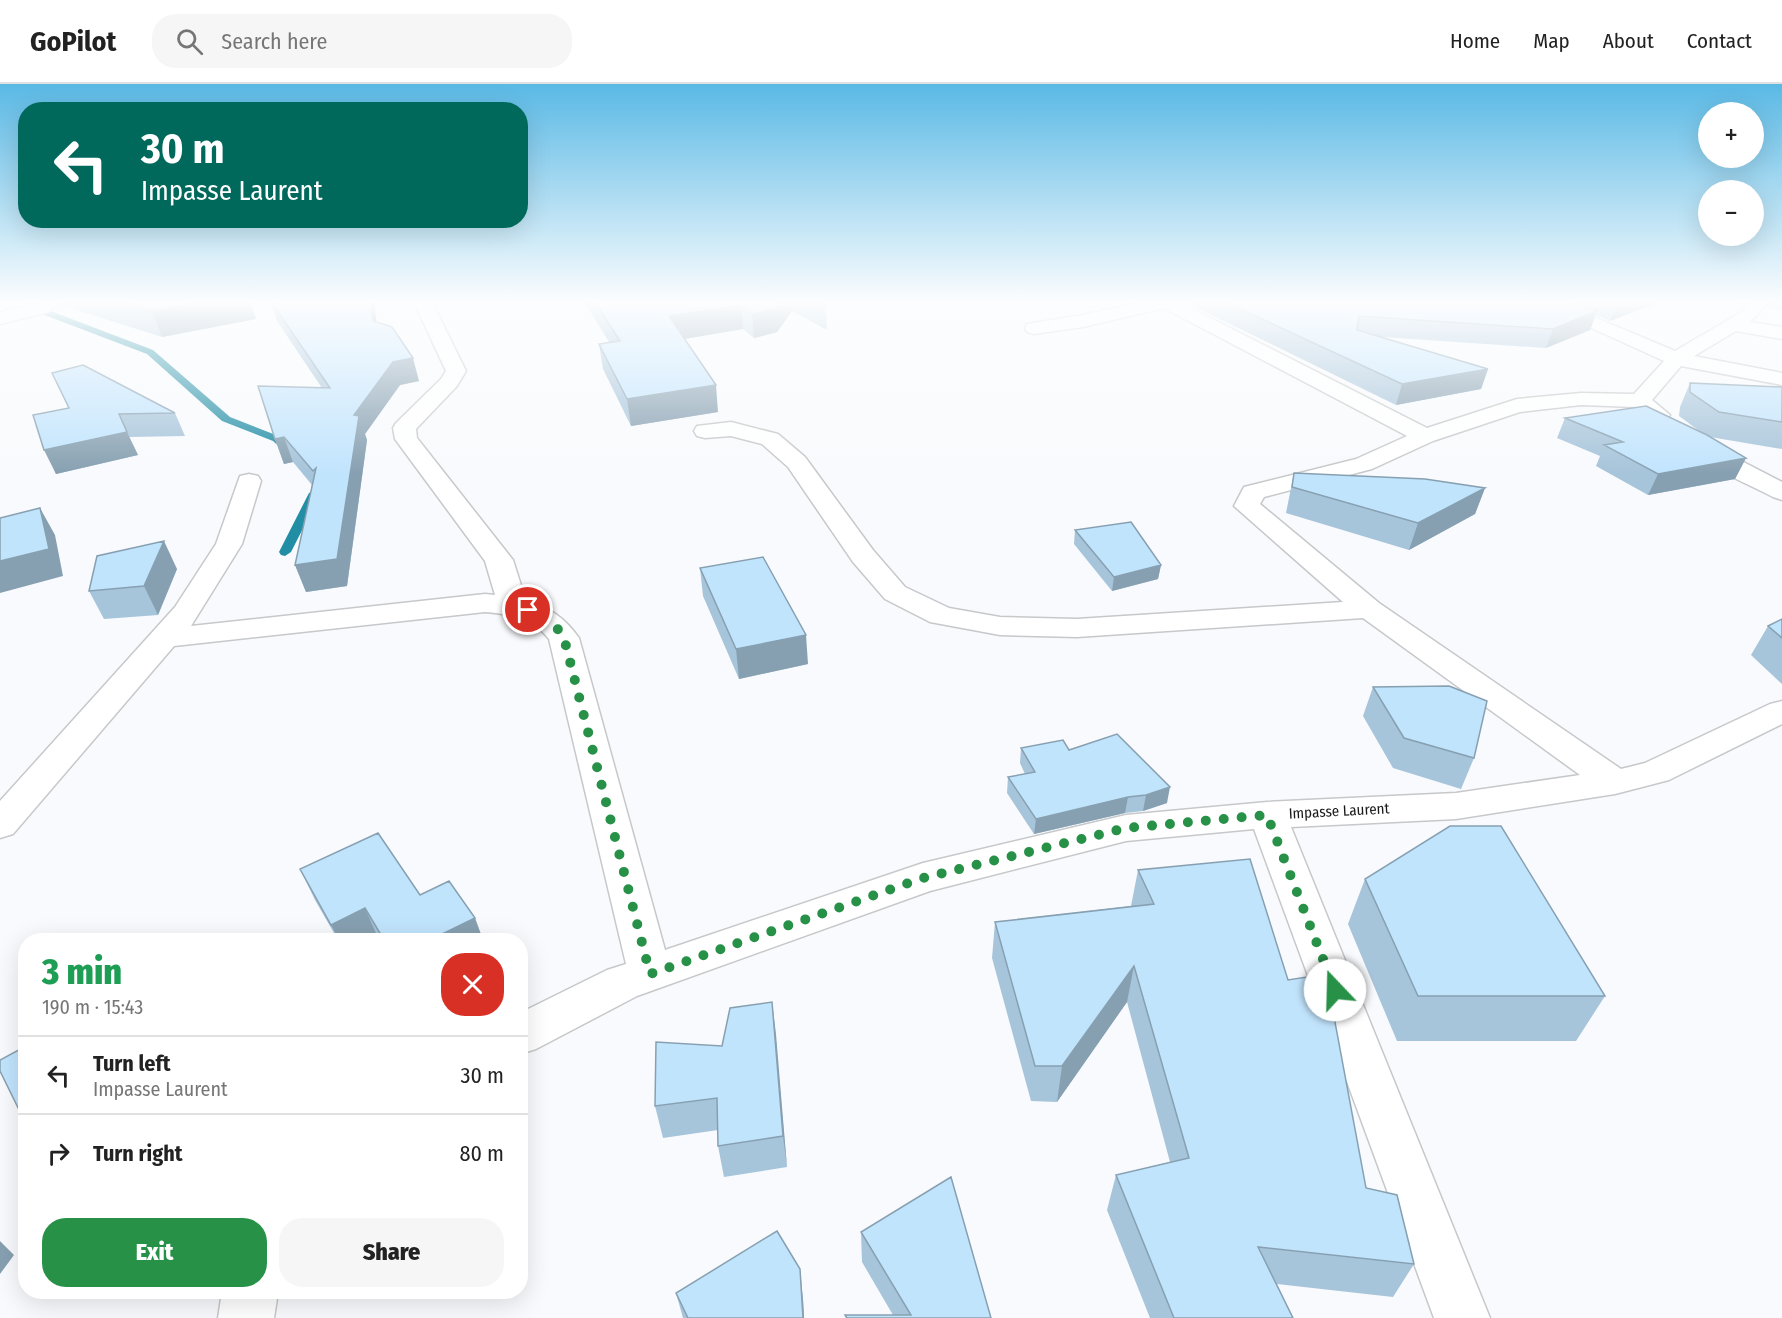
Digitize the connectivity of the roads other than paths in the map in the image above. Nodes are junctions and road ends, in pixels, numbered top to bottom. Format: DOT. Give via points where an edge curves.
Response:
graph roads {
  1 [pos="450,358"];
  2 [pos="1273,358"];
  3 [pos="1673,358"];
  4 [pos="1676,359"];
  5 [pos="1782,379"];
  6 [pos="1640,401"];
  7 [pos="705,431"];
  8 [pos="1425,436"];
  9 [pos="249,481"];
  10 [pos="1782,492"];
  11 [pos="512,604"];
  12 [pos="1369,609"];
  13 [pos="165,638"];
  14 [pos="1782,711"];
  15 [pos="1615,782"];
  16 [pos="1267,815"];
  17 [pos="0,825"];
  18 [pos="650,974"];
  19 [pos="528,1031"];
  20 [pos="249,1299"];
  21 [pos="246,1318"];
  22 [pos="1462,1318"];
  1 -- 11 [label="street" via="456,371 404,428 406,439 499,560"];
  2 -- 8 [label="street"];
  3 -- 4 [label="street"];
  4 -- 5 [label="street"];
  4 -- 6 [label="street"];
  6 -- 8 [label="street" via="1581,399 1517,406"];
  6 -- 10 [label="street" via="1720,459"];
  7 -- 12 [label="street" via="731,429 770,439 797,462 863,556 895,593 941,616 1000,626 1077,628"];
  8 -- 12 [label="street" via="1364,464 1253,492 1248,506"];
  9 -- 13 [label="street" via="229,544 187,612"];
  11 -- 13 [label="street" via="486,603"];
  11 -- 18 [label="street" via="543,616 564,638"];
  12 -- 15 [label="street"];
  13 -- 17 [label="street"];
  14 -- 15 [label="street, Impasse Laurent" via="1656,772"];
  15 -- 16 [label="street, Impasse Laurent" via="1456,806"];
  16 -- 18 [label="street, Impasse Laurent" via="1126,828 923,878"];
  16 -- 22 [label="street"];
  18 -- 19 [label="street, Impasse Laurent" via="622,983"];
  20 -- 21 [label="street"];
}
